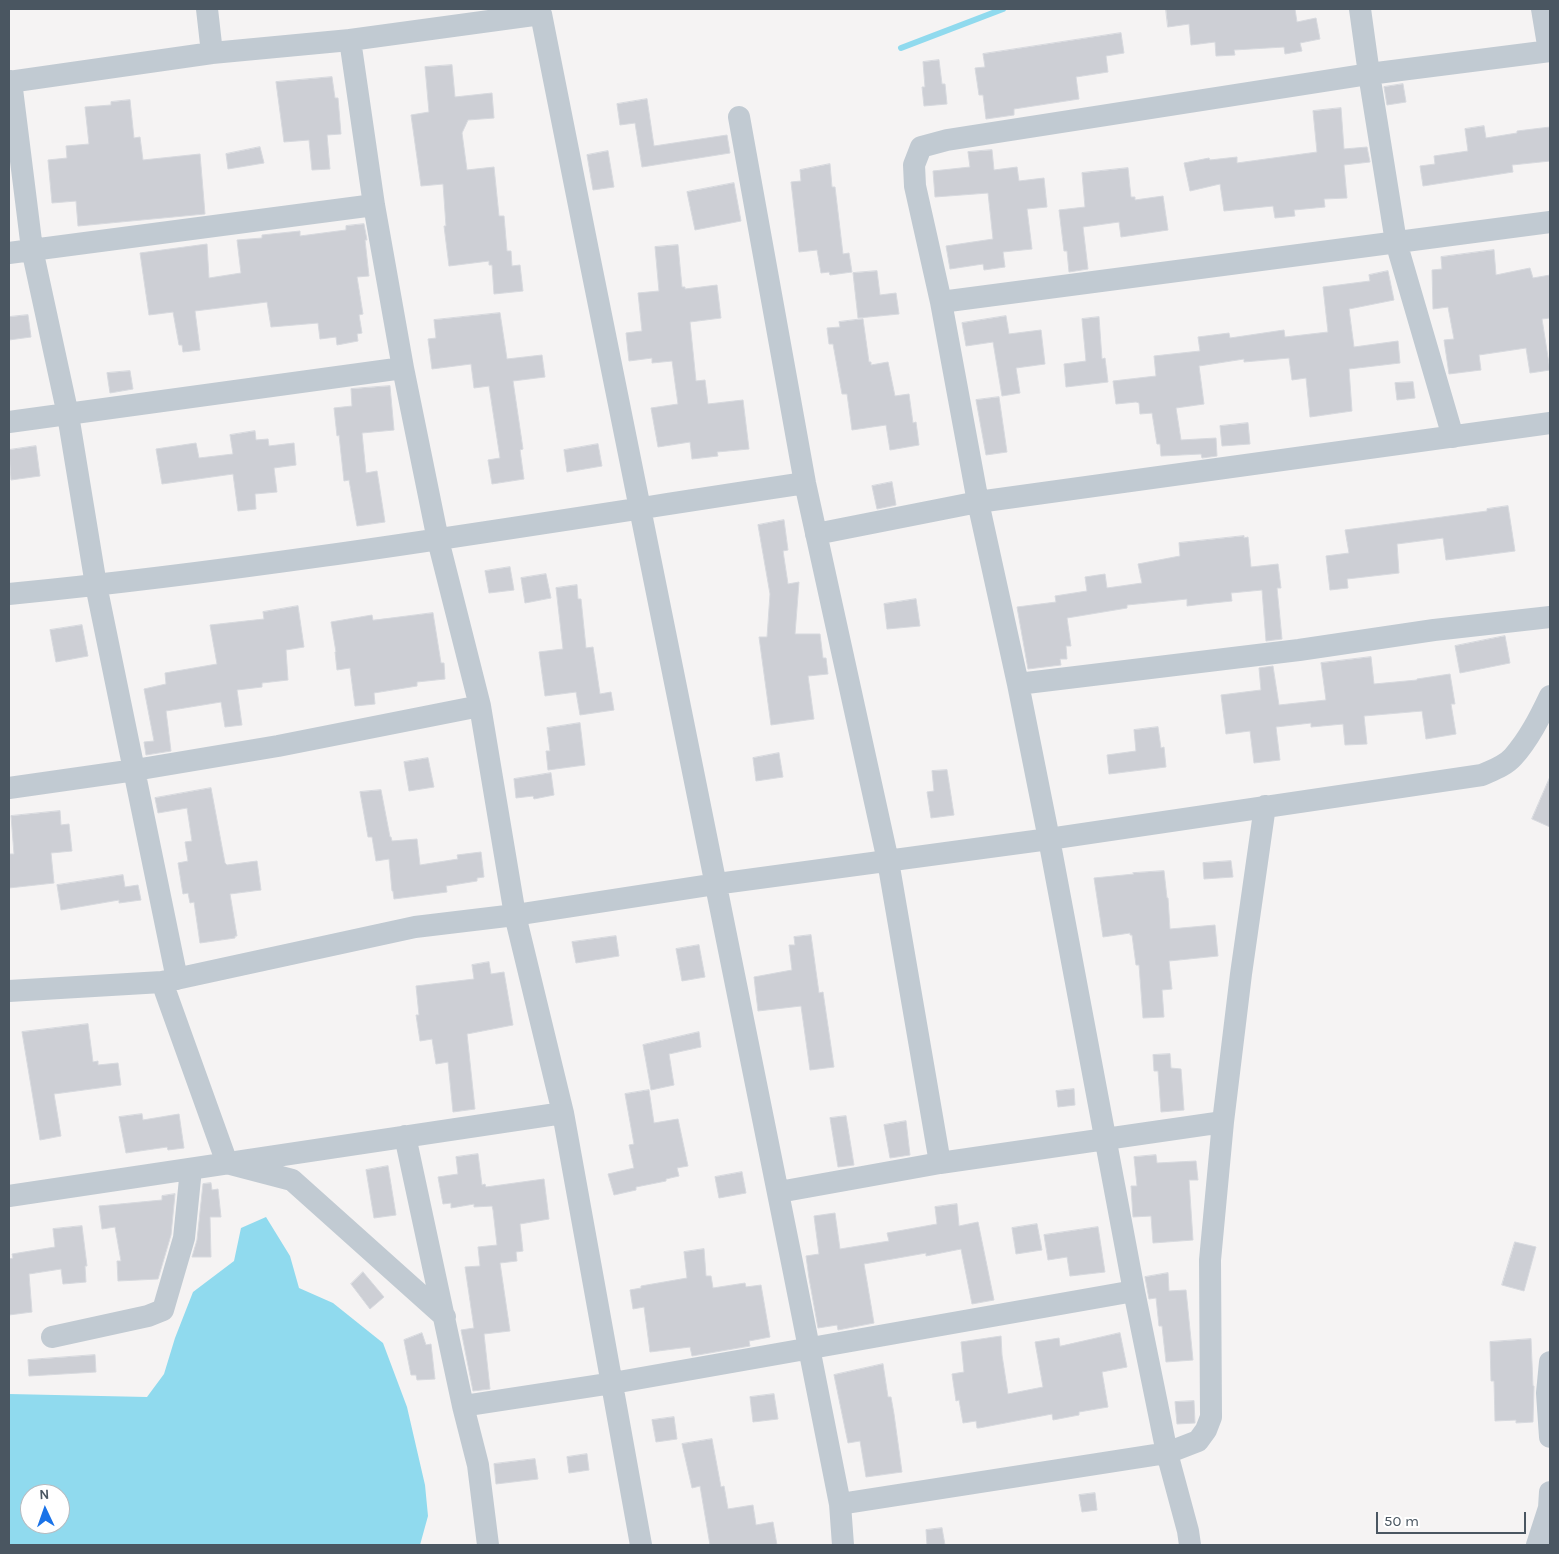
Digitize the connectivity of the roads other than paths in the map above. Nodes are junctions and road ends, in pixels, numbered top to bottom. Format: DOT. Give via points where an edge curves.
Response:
graph roads {
  1 [pos="207,9"];
  2 [pos="1360,9"];
  3 [pos="1542,9"];
  4 [pos="350,40"];
  5 [pos="1550,51"];
  6 [pos="212,53"];
  7 [pos="1369,74"];
  8 [pos="10,82"];
  9 [pos="739,117"];
  10 [pos="374,205"];
  11 [pos="1550,222"];
  12 [pos="1396,242"];
  13 [pos="32,249"];
  14 [pos="9,253"];
  15 [pos="941,302"];
  16 [pos="403,368"];
  17 [pos="68,415"];
  18 [pos="9,422"];
  19 [pos="1550,423"];
  20 [pos="1453,437"];
  21 [pos="804,483"];
  22 [pos="978,502"];
  23 [pos="639,508"];
  24 [pos="816,534"];
  25 [pos="438,540"];
  26 [pos="96,585"];
  27 [pos="9,594"];
  28 [pos="1550,617"];
  29 [pos="1018,684"];
  30 [pos="1550,696"];
  31 [pos="480,706"];
  32 [pos="1543,728"];
  33 [pos="135,770"];
  34 [pos="9,788"];
  35 [pos="1265,806"];
  36 [pos="1049,838"];
  37 [pos="888,861"];
  38 [pos="716,884"];
  39 [pos="515,915"];
  40 [pos="169,981"];
  41 [pos="9,991"];
  42 [pos="563,1113"];
  43 [pos="1223,1122"];
  44 [pos="405,1136"];
  45 [pos="1106,1139"];
  46 [pos="227,1163"];
  47 [pos="940,1163"];
  48 [pos="191,1169"];
  49 [pos="779,1192"];
  50 [pos="9,1196"];
  51 [pos="1134,1291"];
  52 [pos="445,1317"];
  53 [pos="52,1337"];
  54 [pos="809,1348"];
  55 [pos="1550,1362"];
  56 [pos="612,1383"];
  57 [pos="1549,1394"];
  58 [pos="463,1406"];
  59 [pos="1550,1437"];
  60 [pos="1167,1453"];
  61 [pos="1550,1503"];
  62 [pos="840,1504"];
  63 [pos="488,1545"];
  64 [pos="641,1545"];
  65 [pos="843,1545"];
  66 [pos="1190,1545"];
  67 [pos="1538,1545"];
  1 -- 6 [label="street"];
  2 -- 7 [label="street"];
  3 -- 5 [label="street"];
  4 -- 6 [label="street"];
  4 -- 10 [label="street"];
  4 -- 23 [label="street" via="541,14"];
  5 -- 7 [label="street"];
  6 -- 8 [label="street"];
  7 -- 12 [label="street"];
  7 -- 15 [label="street" via="947,140 921,147 914,165 915,186"];
  8 -- 13 [label="street"];
  9 -- 21 [label="street"];
  10 -- 13 [label="street"];
  10 -- 16 [label="street"];
  11 -- 12 [label="street"];
  12 -- 15 [label="street"];
  12 -- 20 [label="street"];
  13 -- 14 [label="street"];
  13 -- 17 [label="street"];
  15 -- 22 [label="street"];
  16 -- 17 [label="street"];
  16 -- 25 [label="street"];
  17 -- 18 [label="street"];
  17 -- 26 [label="street"];
  19 -- 20 [label="street"];
  20 -- 22 [label="street"];
  21 -- 23 [label="street"];
  21 -- 24 [label="street"];
  22 -- 24 [label="street"];
  22 -- 29 [label="street"];
  23 -- 25 [label="street"];
  23 -- 38 [label="street"];
  24 -- 37 [label="street"];
  25 -- 26 [label="street"];
  25 -- 31 [label="street"];
  26 -- 27 [label="street"];
  26 -- 33 [label="street"];
  28 -- 29 [label="street"];
  29 -- 36 [label="street"];
  30 -- 32 [label="street"];
  31 -- 33 [label="street"];
  31 -- 39 [label="street"];
  32 -- 35 [label="street" via="1512,758 1497,769 1482,774"];
  33 -- 34 [label="street"];
  33 -- 40 [label="street"];
  35 -- 36 [label="street"];
  35 -- 43 [label="street"];
  36 -- 37 [label="street"];
  36 -- 45 [label="street"];
  37 -- 38 [label="street"];
  37 -- 47 [label="street"];
  38 -- 39 [label="street"];
  38 -- 49 [label="street"];
  39 -- 40 [label="street" via="415,927"];
  39 -- 42 [label="street"];
  40 -- 41 [label="street"];
  40 -- 46 [label="street"];
  42 -- 44 [label="street"];
  42 -- 56 [label="street"];
  43 -- 45 [label="street"];
  43 -- 60 [label="street" via="1210,1260 1211,1417 1198,1441"];
  44 -- 46 [label="street"];
  44 -- 52 [label="street"];
  45 -- 47 [label="street"];
  45 -- 51 [label="street"];
  46 -- 48 [label="street"];
  46 -- 52 [label="street" via="292,1180"];
  47 -- 49 [label="street"];
  48 -- 50 [label="street"];
  48 -- 53 [label="street" via="184,1238 163,1310"];
  49 -- 54 [label="street"];
  51 -- 54 [label="street"];
  51 -- 60 [label="street"];
  52 -- 58 [label="street"];
  54 -- 56 [label="street"];
  54 -- 62 [label="street"];
  55 -- 57 [label="street"];
  56 -- 58 [label="street"];
  56 -- 64 [label="street"];
  57 -- 59 [label="street"];
  58 -- 63 [label="street" via="478,1465"];
  60 -- 62 [label="street"];
  60 -- 66 [label="street"];
  61 -- 67 [label="street"];
  62 -- 65 [label="street"];
}
